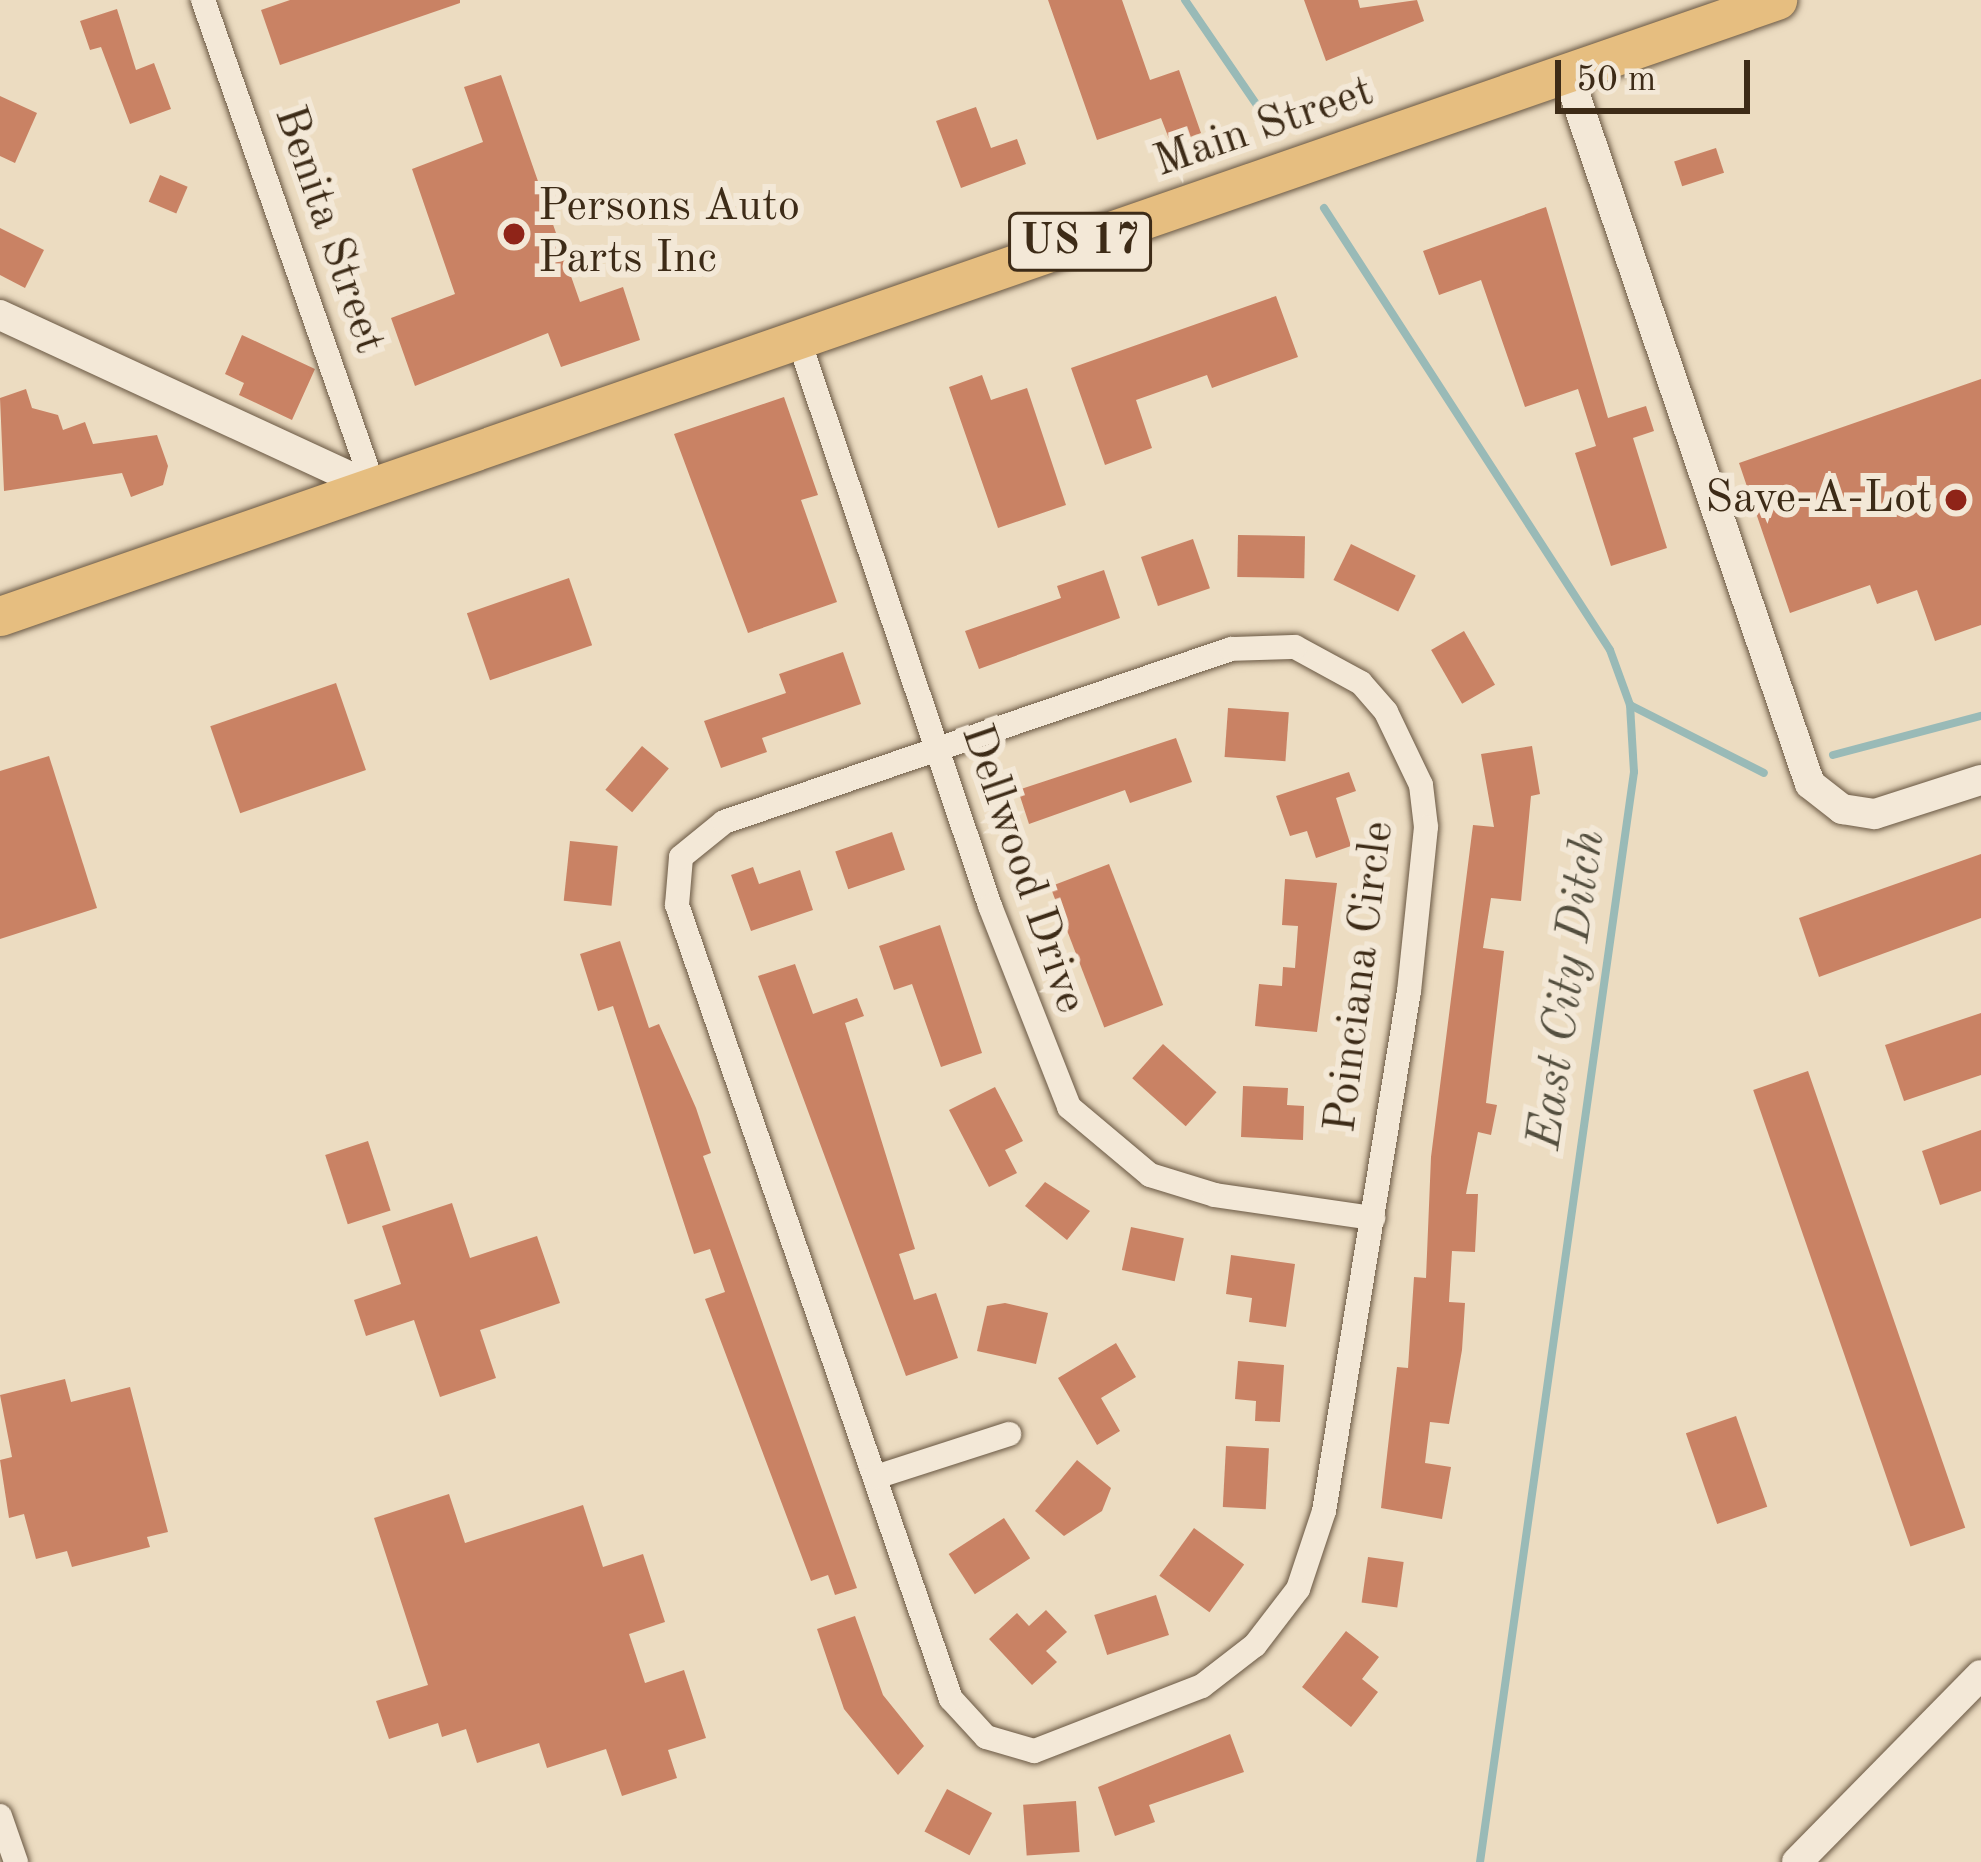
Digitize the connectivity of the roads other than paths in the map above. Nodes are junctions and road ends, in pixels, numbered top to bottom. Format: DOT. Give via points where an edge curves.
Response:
graph roads {
  1 [pos="203,0"];
  2 [pos="1777,0"];
  3 [pos="1567,72"];
  4 [pos="0,316"];
  5 [pos="798,338"];
  6 [pos="374,488"];
  7 [pos="0,616"];
  8 [pos="936,751"];
  9 [pos="1981,780"];
  10 [pos="1372,1218"];
  11 [pos="1009,1434"];
  12 [pos="876,1478"];
  13 [pos="1981,1676"];
  14 [pos="0,1816"];
  15 [pos="16,1862"];
  16 [pos="1797,1862"];
  1 -- 6 [label="street, Benita Street"];
  2 -- 3 [label="main road, Main Street / US 17"];
  3 -- 5 [label="main road, Main Street / US 17"];
  3 -- 9 [label="street" via="1810,784 1842,809 1875,814"];
  4 -- 6 [label="street"];
  5 -- 6 [label="main road, Main Street / US 17"];
  5 -- 8 [label="street, Dellwood Drive"];
  6 -- 7 [label="main road, US 17"];
  8 -- 10 [label="street, Dellwood Drive" via="1052,1080 1094,1136 1150,1174 1215,1195"];
  8 -- 10 [label="street, Poinciana Circle" via="1231,649 1295,647 1361,682 1407,750 1426,827"];
  8 -- 12 [label="street, Poinciana Circle" via="724,823 681,857 677,904"];
  10 -- 12 [label="street, Poinciana Circle" via="1324,1511 1298,1589 1255,1645 1202,1686 1034,1751 986,1737 951,1699"];
  11 -- 12 [label="street"];
  13 -- 16 [label="street"];
  14 -- 15 [label="street"];
}
